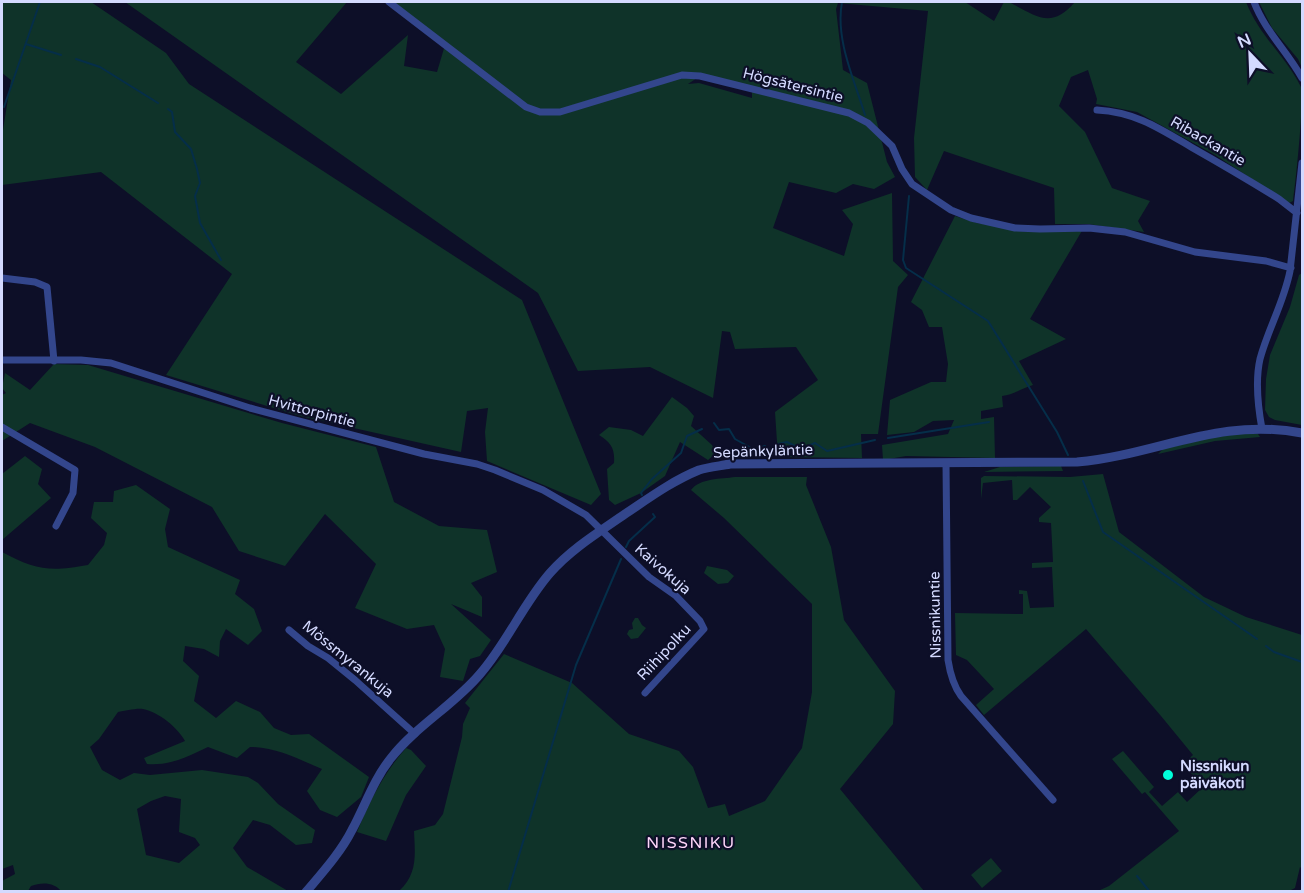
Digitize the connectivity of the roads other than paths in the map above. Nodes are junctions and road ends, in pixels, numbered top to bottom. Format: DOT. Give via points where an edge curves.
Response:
graph roads {
  1 [pos="388,2"];
  2 [pos="1254,2"];
  3 [pos="1302,78"];
  4 [pos="1097,110"];
  5 [pos="1302,163"];
  6 [pos="1297,213"];
  7 [pos="1291,268"];
  8 [pos="2,278"];
  9 [pos="2,360"];
  10 [pos="54,361"];
  11 [pos="2,427"];
  12 [pos="1262,429"];
  13 [pos="1302,433"];
  14 [pos="946,463"];
  15 [pos="56,526"];
  16 [pos="602,530"];
  17 [pos="289,630"];
  18 [pos="704,630"];
  19 [pos="645,693"];
  20 [pos="415,734"];
  21 [pos="1053,800"];
  22 [pos="306,891"];
  1 -- 7 [label="street, Högsätersintie" via="526,107 540,112 560,112 682,75 700,76 849,113 868,123 892,146 912,184 951,210 971,218 1016,228 1122,231 1175,248"];
  2 -- 3 [label="street" via="1268,30"];
  4 -- 6 [label="street, Ribackantie" via="1117,111 1160,128"];
  5 -- 6 [label="street"];
  6 -- 7 [label="street"];
  7 -- 12 [label="street" via="1260,361 1258,400"];
  8 -- 10 [label="street" via="47,287"];
  9 -- 10 [label="street, Hvittorpintie"];
  10 -- 16 [label="street, Hvittorpintie" via="111,363 260,411 488,467 574,507"];
  11 -- 15 [label="street" via="75,470 73,493"];
  12 -- 13 [label="street, Sepänkyläntie"];
  12 -- 14 [label="street, Sepänkyläntie" via="1210,433 1088,461"];
  14 -- 16 [label="street, Sepänkyläntie" via="716,466 672,483"];
  14 -- 21 [label="street, Nissnikuntie" via="948,660 955,688"];
  16 -- 18 [label="street, Kaivokuja" via="649,577 676,596"];
  16 -- 20 [label="street, Sepänkyläntie" via="551,572 480,675"];
  17 -- 20 [label="street, Mössmyrankuja" via="355,680"];
  18 -- 19 [label="street, Riihipolku"];
  20 -- 22 [label="street, Sepänkyläntie" via="391,758 351,833"];
}
